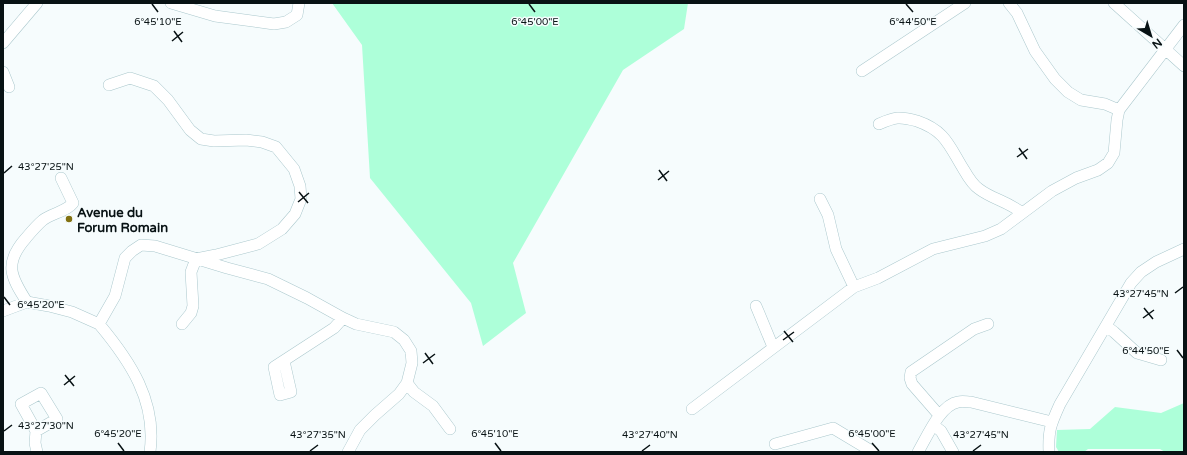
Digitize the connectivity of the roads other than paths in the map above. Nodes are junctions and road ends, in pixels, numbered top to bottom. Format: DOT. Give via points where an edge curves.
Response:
graph roads {
  1 [pos="37,3"];
  2 [pos="171,3"];
  3 [pos="299,3"];
  4 [pos="965,3"];
  5 [pos="1009,3"];
  6 [pos="1114,3"];
  7 [pos="1184,25"];
  8 [pos="3,43"];
  9 [pos="1165,49"];
  10 [pos="1184,66"];
  11 [pos="862,71"];
  12 [pos="3,72"];
  13 [pos="109,85"];
  14 [pos="9,87"];
  15 [pos="1119,110"];
  16 [pos="879,124"];
  17 [pos="61,178"];
  18 [pos="820,199"];
  19 [pos="1022,213"];
  20 [pos="1184,249"];
  21 [pos="196,259"];
  22 [pos="854,287"];
  23 [pos="27,302"];
  24 [pos="756,306"];
  25 [pos="3,311"];
  26 [pos="343,318"];
  27 [pos="99,324"];
  28 [pos="182,324"];
  29 [pos="988,324"];
  30 [pos="1106,326"];
  31 [pos="773,347"];
  32 [pos="1161,360"];
  33 [pos="284,361"];
  34 [pos="407,383"];
  35 [pos="692,409"];
  36 [pos="939,415"];
  37 [pos="1052,422"];
  38 [pos="933,425"];
  39 [pos="450,429"];
  40 [pos="36,431"];
  41 [pos="775,444"];
  42 [pos="37,452"];
  43 [pos="150,452"];
  44 [pos="348,452"];
  45 [pos="873,452"];
  46 [pos="918,452"];
  47 [pos="953,452"];
  48 [pos="1049,452"];
  1 -- 8 [label="street"];
  2 -- 3 [label="street" via="216,16 274,24 286,22 297,15"];
  4 -- 11 [label="street"];
  5 -- 15 [label="street" via="1017,13 1035,51 1068,92 1081,100 1105,104"];
  6 -- 9 [label="street"];
  7 -- 9 [label="street"];
  9 -- 10 [label="street"];
  9 -- 15 [label="street"];
  12 -- 14 [label="street"];
  13 -- 21 [label="street" via="130,78 154,86 190,130 201,139 214,142 262,142 276,147 294,169 301,199 295,214 282,229 258,244"];
  15 -- 19 [label="street" via="1114,153 1108,163 1052,190"];
  16 -- 19 [label="street" via="892,118 905,118 930,126 944,137 968,178 979,189"];
  17 -- 23 [label="street" via="72,203 69,208 43,220 23,241 13,257 11,266 14,278"];
  18 -- 22 [label="street" via="828,215 836,249"];
  19 -- 22 [label="street" via="1001,229 985,236 933,249 878,278"];
  20 -- 30 [label="street" via="1141,272 1131,283"];
  21 -- 26 [label="street" via="268,279"];
  21 -- 27 [label="street" via="155,246 141,245 132,251 126,258 115,296"];
  21 -- 28 [label="street" via="191,272 192,313"];
  22 -- 31 [label="street"];
  23 -- 25 [label="street"];
  23 -- 27 [label="street" via="72,312"];
  24 -- 31 [label="street"];
  26 -- 33 [label="street" via="334,328"];
  26 -- 34 [label="street" via="356,324 394,332 404,340 411,351 412,363"];
  27 -- 43 [label="street" via="120,349 136,377 149,410 152,439"];
  29 -- 36 [label="street" via="974,329 911,372 912,384"];
  30 -- 32 [label="street" via="1137,353"];
  30 -- 37 [label="street"];
  31 -- 35 [label="street"];
  34 -- 39 [label="street" via="414,392 433,406"];
  34 -- 44 [label="street" via="399,394 360,430"];
  36 -- 37 [label="street" via="957,402 971,402"];
  36 -- 38 [label="street"];
  37 -- 48 [label="street" via="1048,436"];
  38 -- 46 [label="street"];
  38 -- 47 [label="street" via="941,431"];
  40 -- 42 [label="street"];
  41 -- 45 [label="street" via="833,428"];
}
